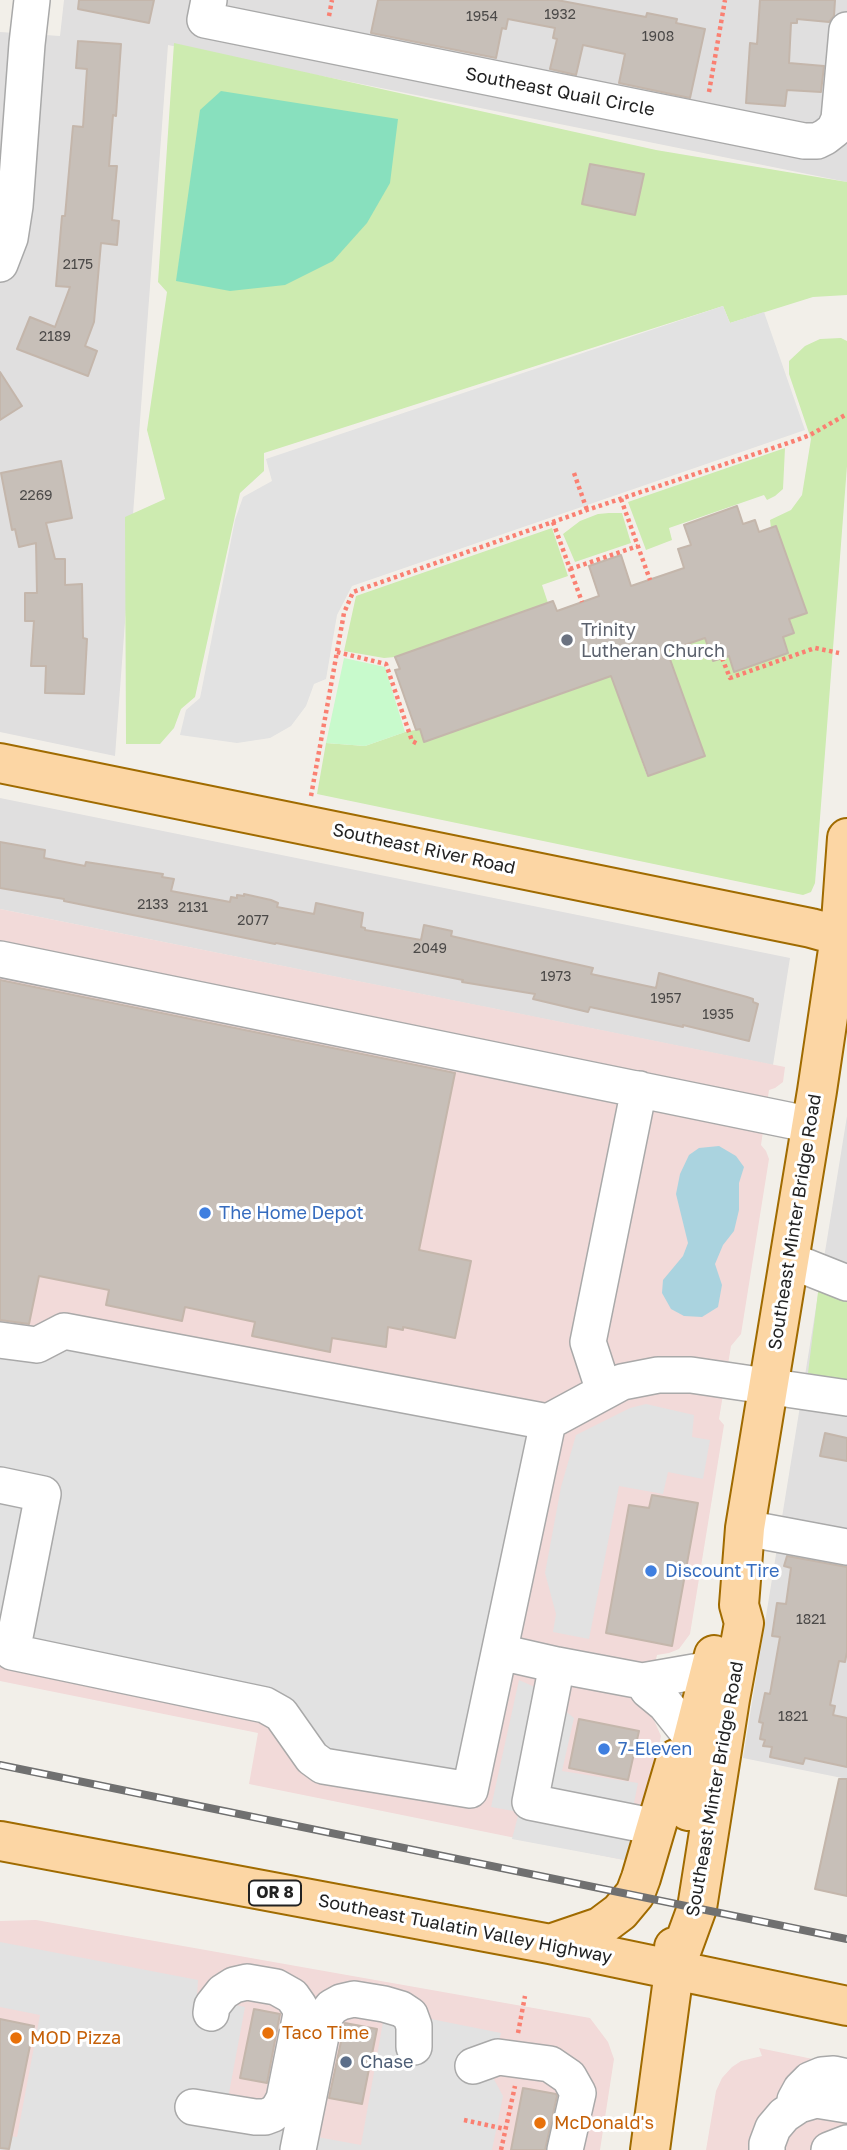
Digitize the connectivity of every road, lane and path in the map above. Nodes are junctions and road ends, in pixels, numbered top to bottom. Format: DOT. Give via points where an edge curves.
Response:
graph roads {
  1 [pos="32,0"];
  2 [pos="209,0"];
  3 [pos="725,0"];
  4 [pos="847,30"];
  5 [pos="704,121"];
  6 [pos="0,264"];
  7 [pos="847,414"];
  8 [pos="574,473"];
  9 [pos="621,499"];
  10 [pos="587,510"];
  11 [pos="554,522"];
  12 [pos="638,546"];
  13 [pos="570,569"];
  14 [pos="650,579"];
  15 [pos="582,602"];
  16 [pos="337,652"];
  17 [pos="839,653"];
  18 [pos="722,658"];
  19 [pos="418,744"];
  20 [pos="0,763"];
  21 [pos="310,800"];
  22 [pos="847,838"];
  23 [pos="844,937"];
  24 [pos="0,958"];
  25 [pos="639,1089"];
  26 [pos="811,1125"];
  27 [pos="789,1260"];
  28 [pos="847,1283"];
  29 [pos="0,1340"];
  30 [pos="768,1386"];
  31 [pos="604,1391"];
  32 [pos="847,1398"];
  33 [pos="548,1422"];
  34 [pos="0,1485"];
  35 [pos="745,1528"];
  36 [pos="847,1547"];
  37 [pos="739,1605"];
  38 [pos="500,1652"];
  39 [pos="556,1665"];
  40 [pos="711,1669"];
  41 [pos="642,1681"];
  42 [pos="691,1744"];
  43 [pos="656,1827"];
  44 [pos="0,1841"];
  45 [pos="550,1944"];
  46 [pos="674,1971"];
  47 [pos="847,2006"];
  48 [pos="211,2013"];
  49 [pos="414,2048"];
  50 [pos="473,2066"];
  51 [pos="847,2077"];
  52 [pos="515,2082"];
  53 [pos="847,2105"];
  54 [pos="193,2107"];
  55 [pos="794,2108"];
  56 [pos="464,2120"];
  57 [pos="505,2129"];
  58 [pos="847,2143"];
  59 [pos="501,2149"];
  60 [pos="298,2150"];
  61 [pos="510,2150"];
  62 [pos="565,2150"];
  63 [pos="650,2150"];
  64 [pos="767,2150"];
  65 [pos="829,2150"];
  1 -- 6 [label="street" via="15,206"];
  2 -- 5 [label="street, Southeast Quail Circle" via="205,20"];
  3 -- 5 [label="path"];
  4 -- 5 [label="street, Southeast Quail Circle" via="839,119 825,137 804,141"];
  7 -- 9 [label="path" via="802,438"];
  8 -- 10 [label="path"];
  9 -- 10 [label="path"];
  9 -- 12 [label="path"];
  10 -- 11 [label="path"];
  11 -- 13 [label="path"];
  11 -- 16 [label="path" via="353,592"];
  12 -- 13 [label="path"];
  12 -- 14 [label="path"];
  13 -- 15 [label="path"];
  16 -- 19 [label="path" via="386,664 412,741"];
  16 -- 21 [label="path"];
  17 -- 18 [label="path" via="815,648 730,678"];
  20 -- 23 [label="main road, Southeast River Road"];
  22 -- 23 [label="main road, Southeast Minter Bridge Road"];
  23 -- 26 [label="main road, Southeast Minter Bridge Road"];
  24 -- 25 [label="street"];
  25 -- 26 [label="street"];
  25 -- 31 [label="street" via="588,1342"];
  26 -- 27 [label="main road, Southeast Minter Bridge Road"];
  27 -- 28 [label="street"];
  27 -- 30 [label="main road, Southeast Minter Bridge Road"];
  29 -- 33 [label="street" via="37,1345 64,1331"];
  30 -- 31 [label="street" via="658,1375 622,1382"];
  30 -- 32 [label="street"];
  30 -- 35 [label="main road, Southeast Minter Bridge Road"];
  31 -- 33 [label="street"];
  33 -- 38 [label="street"];
  34 -- 38 [label="street" via="43,1494 12,1652 265,1705 281,1714 312,1758 323,1766 470,1790"];
  35 -- 36 [label="street"];
  35 -- 37 [label="main road, Southeast Minter Bridge Road"];
  37 -- 40 [label="main road, Southeast Minter Bridge Road" via="722,1624"];
  37 -- 46 [label="main road, Southeast Minter Bridge Road" via="744,1623 696,1909"];
  38 -- 39 [label="street"];
  39 -- 41 [label="street"];
  39 -- 43 [label="street" via="530,1802"];
  40 -- 41 [label="street"];
  40 -- 42 [label="main road, Southeast Minter Bridge Road"];
  41 -- 42 [label="street" via="665,1704"];
  42 -- 43 [label="main road" via="673,1766"];
  42 -- 46 [label="main road, Southeast Minter Bridge Road" via="694,1769 673,1904"];
  43 -- 45 [label="main road" via="635,1894 620,1912 600,1927"];
  44 -- 45 [label="main road, Southeast Tualatin Valley Highway / OR 8"];
  45 -- 46 [label="main road, Southeast Tualatin Valley Highway / OR 8"];
  46 -- 47 [label="main road, Southeast Tualatin Valley Highway / OR 8"];
  46 -- 63 [label="main road"];
  48 -- 54 [label="street" via="223,1992 247,1982 276,1987 292,1996 301,2014 284,2099 273,2114 255,2117"];
  49 -- 60 [label="street" via="414,2026 410,2015 401,2009 354,2000 332,2007 325,2016"];
  50 -- 62 [label="street" via="498,2057 550,2064 569,2077 578,2094"];
  51 -- 55 [label="street" via="834,2074 810,2080"];
  52 -- 57 [label="path"];
  53 -- 55 [label="street" via="816,2101"];
  55 -- 64 [label="street" via="773,2128"];
  56 -- 57 [label="path"];
  57 -- 59 [label="path"];
  58 -- 65 [label="street"];
  59 -- 61 [label="path"];
}
